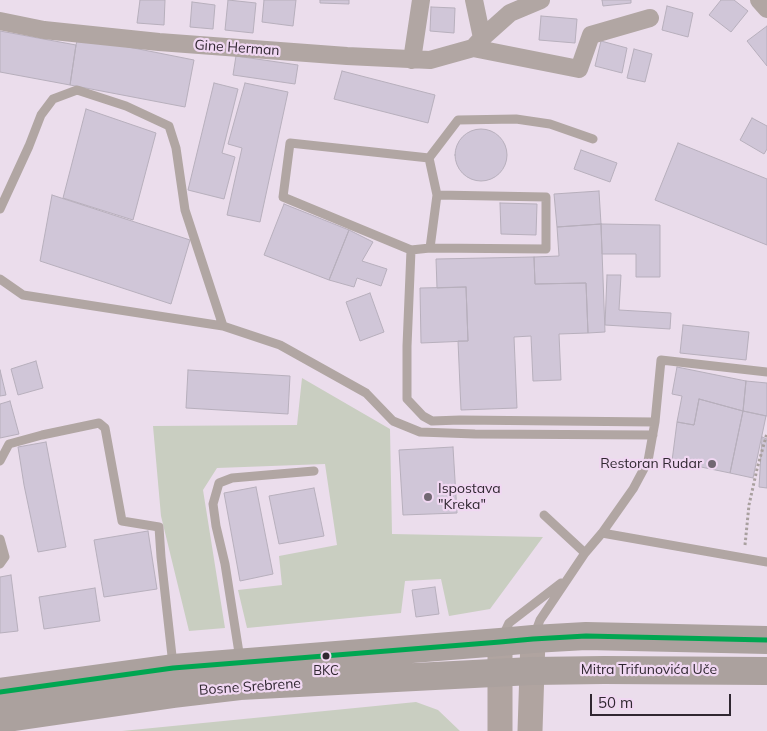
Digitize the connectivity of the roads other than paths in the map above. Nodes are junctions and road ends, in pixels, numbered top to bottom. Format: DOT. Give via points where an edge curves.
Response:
graph roads {
  1 [pos="421,0"];
  2 [pos="474,0"];
  3 [pos="541,0"];
  4 [pos="759,0"];
  5 [pos="767,9"];
  6 [pos="650,18"];
  7 [pos="0,21"];
  8 [pos="477,43"];
  9 [pos="412,60"];
  10 [pos="593,140"];
  11 [pos="429,158"];
  12 [pos="437,195"];
  13 [pos="0,209"];
  14 [pos="430,248"];
  15 [pos="411,250"];
  16 [pos="0,279"];
  17 [pos="223,326"];
  18 [pos="767,372"];
  19 [pos="655,422"];
  20 [pos="653,435"];
  21 [pos="0,462"];
  22 [pos="314,471"];
  23 [pos="544,515"];
  24 [pos="602,533"];
  25 [pos="0,540"];
  26 [pos="585,553"];
  27 [pos="767,562"];
  28 [pos="0,564"];
  29 [pos="568,578"];
  30 [pos="533,639"];
  31 [pos="767,640"];
  32 [pos="500,642"];
  33 [pos="241,662"];
  34 [pos="173,668"];
  35 [pos="532,671"];
  36 [pos="767,671"];
  37 [pos="500,674"];
  38 [pos="0,692"];
  39 [pos="0,719"];
  40 [pos="500,731"];
  41 [pos="530,731"];
  1 -- 9 [label="street"];
  2 -- 8 [label="street"];
  3 -- 8 [label="street, Gine Herman" via="510,13"];
  4 -- 5 [label="street"];
  6 -- 8 [label="street, Gine Herman" via="591,35 579,69"];
  7 -- 9 [label="street, Gine Herman" via="44,30 159,42"];
  8 -- 9 [label="street, Gine Herman" via="430,60"];
  10 -- 11 [label="lane" via="541,122 458,120"];
  11 -- 12 [label="lane"];
  11 -- 15 [label="lane" via="290,143 283,198"];
  12 -- 14 [label="lane"];
  12 -- 14 [label="lane" via="546,197 546,249"];
  13 -- 17 [label="lane" via="41,115 53,99 77,90 126,106 169,126 176,148 185,210"];
  14 -- 15 [label="lane"];
  15 -- 19 [label="lane" via="407,399 423,416 432,422"];
  16 -- 17 [label="lane" via="23,295"];
  17 -- 20 [label="lane" via="280,345 366,393 393,421 420,432"];
  18 -- 19 [label="lane" via="661,360"];
  19 -- 20 [label="lane"];
  20 -- 24 [label="lane" via="648,461"];
  21 -- 34 [label="lane" via="9,444 99,423 105,428 122,521 158,527"];
  22 -- 33 [label="lane" via="232,478 219,483 213,504"];
  23 -- 26 [label="lane"];
  24 -- 26 [label="lane"];
  24 -- 27 [label="lane"];
  25 -- 28 [label="lane" via="5,557"];
  26 -- 29 [label="lane"];
  29 -- 30 [label="lane" via="540,620"];
  29 -- 32 [label="lane" via="509,623"];
  30 -- 31 [label="main road" via="586,636"];
  30 -- 32 [label="main road"];
  30 -- 35 [label="main road"];
  32 -- 33 [label="main road, Bosne Srebrene"];
  32 -- 37 [label="main road"];
  33 -- 34 [label="main road, Bosne Srebrene"];
  34 -- 38 [label="main road, Bosne Srebrene"];
  35 -- 36 [label="main road, Mitra Trifunovića Uče"];
  35 -- 37 [label="main road, Bosne Srebrene"];
  35 -- 41 [label="main road"];
  37 -- 39 [label="main road, Bosne Srebrene" via="240,686"];
  37 -- 40 [label="main road"];
}
